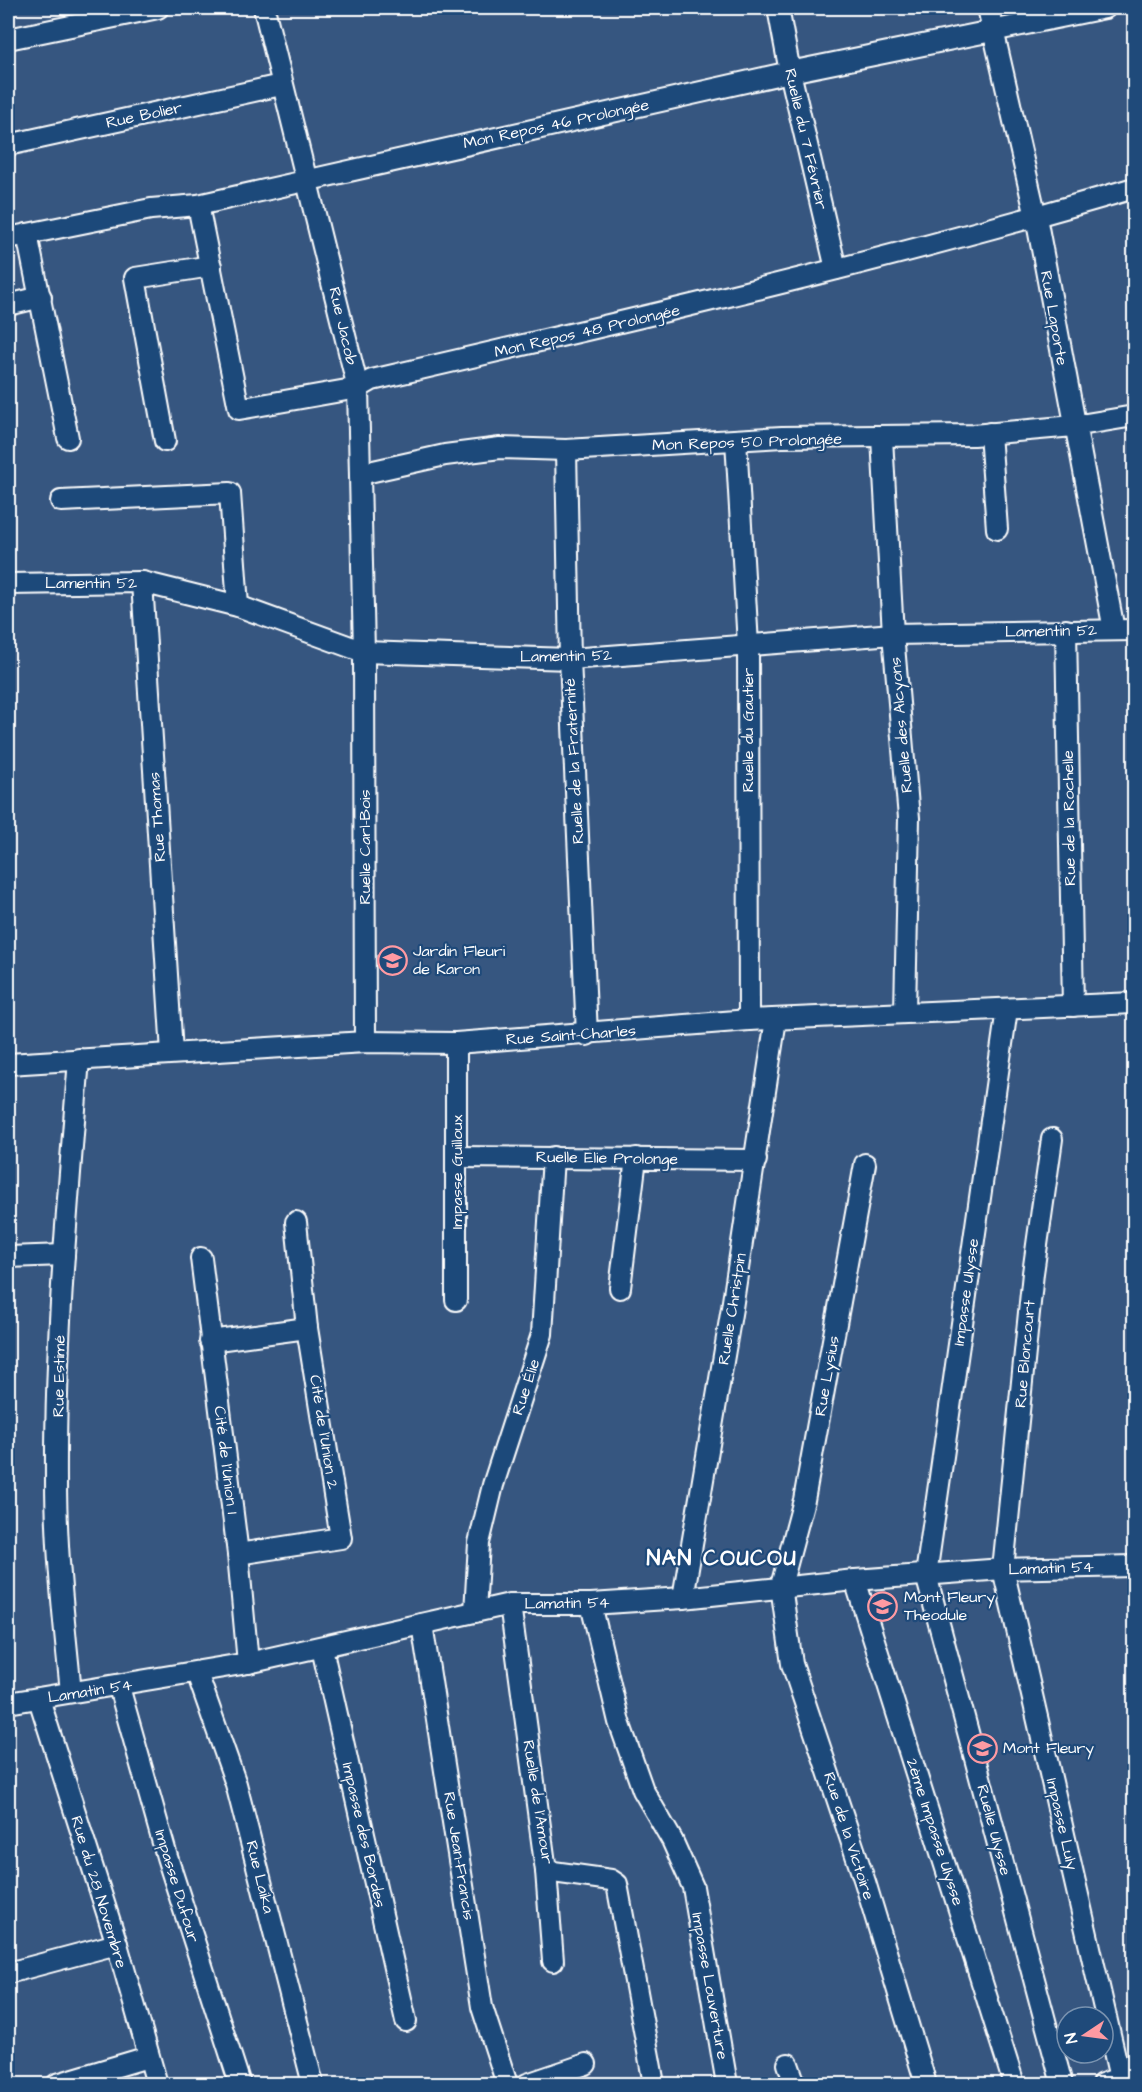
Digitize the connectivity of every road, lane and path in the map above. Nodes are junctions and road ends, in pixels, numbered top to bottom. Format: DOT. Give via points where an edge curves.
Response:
graph roads {
  1 [pos="158,8"];
  2 [pos="264,8"];
  3 [pos="778,8"];
  4 [pos="988,8"];
  5 [pos="1105,8"];
  6 [pos="96,14"];
  7 [pos="993,30"];
  8 [pos="8,39"];
  9 [pos="790,72"];
  10 [pos="281,85"];
  11 [pos="8,145"];
  12 [pos="308,179"];
  13 [pos="1134,188"];
  14 [pos="198,205"];
  15 [pos="1036,217"];
  16 [pos="27,234"];
  17 [pos="8,238"];
  18 [pos="211,266"];
  19 [pos="837,269"];
  20 [pos="41,297"];
  21 [pos="8,305"];
  22 [pos="358,388"];
  23 [pos="1134,416"];
  24 [pos="1074,426"];
  25 [pos="990,433"];
  26 [pos="68,438"];
  27 [pos="882,438"];
  28 [pos="736,440"];
  29 [pos="165,441"];
  30 [pos="566,450"];
  31 [pos="360,474"];
  32 [pos="61,501"];
  33 [pos="997,529"];
  34 [pos="142,582"];
  35 [pos="8,584"];
  36 [pos="238,606"];
  37 [pos="1066,630"];
  38 [pos="1114,630"];
  39 [pos="1134,630"];
  40 [pos="893,634"];
  41 [pos="748,645"];
  42 [pos="364,652"];
  43 [pos="570,659"];
  44 [pos="1134,1003"];
  45 [pos="1073,1006"];
  46 [pos="1007,1009"];
  47 [pos="905,1012"];
  48 [pos="776,1018"];
  49 [pos="748,1020"];
  50 [pos="587,1035"];
  51 [pos="365,1042"];
  52 [pos="456,1043"];
  53 [pos="172,1053"];
  54 [pos="79,1059"];
  55 [pos="8,1064"];
  56 [pos="1052,1139"];
  57 [pos="458,1157"];
  58 [pos="553,1157"];
  59 [pos="636,1158"];
  60 [pos="756,1160"];
  61 [pos="865,1164"];
  62 [pos="296,1222"];
  63 [pos="64,1255"];
  64 [pos="8,1257"];
  65 [pos="201,1258"];
  66 [pos="620,1288"];
  67 [pos="456,1300"];
  68 [pos="307,1328"];
  69 [pos="210,1341"];
  70 [pos="238,1554"];
  71 [pos="1134,1566"];
  72 [pos="1003,1569"];
  73 [pos="926,1575"];
  74 [pos="855,1580"];
  75 [pos="781,1586"];
  76 [pos="683,1598"];
  77 [pos="510,1604"];
  78 [pos="591,1605"];
  79 [pos="475,1612"];
  80 [pos="422,1624"];
  81 [pos="322,1648"];
  82 [pos="248,1663"];
  83 [pos="197,1672"];
  84 [pos="119,1687"];
  85 [pos="71,1692"];
  86 [pos="39,1699"];
  87 [pos="8,1703"];
  88 [pos="546,1871"];
  89 [pos="117,1944"];
  90 [pos="554,1961"];
  91 [pos="8,1973"];
  92 [pos="406,2022"];
  93 [pos="148,2057"];
  94 [pos="586,2064"];
  95 [pos="788,2064"];
  96 [pos="1114,2081"];
  97 [pos="57,2085"];
  98 [pos="157,2085"];
  99 [pos="240,2085"];
  100 [pos="313,2085"];
  101 [pos="507,2085"];
  102 [pos="527,2085"];
  103 [pos="654,2085"];
  104 [pos="727,2085"];
  105 [pos="795,2085"];
  106 [pos="926,2085"];
  107 [pos="1014,2085"];
  108 [pos="1062,2085"];
  1 -- 6 [label="street"];
  2 -- 10 [label="street, Rue Jacob"];
  3 -- 9 [label="street, Ruelle du 7 Février"];
  4 -- 7 [label="street, Rue Laporte"];
  5 -- 7 [label="street, Mon Repos 46 Prolongée"];
  6 -- 8 [label="street"];
  7 -- 9 [label="street, Mon Repos 46 Prolongée"];
  7 -- 15 [label="street, Rue Laporte"];
  9 -- 12 [label="street, Mon Repos 46 Prolongée"];
  9 -- 19 [label="street, Ruelle du 7 Février"];
  10 -- 11 [label="street, Rue Bolier"];
  10 -- 12 [label="street, Rue Jacob"];
  12 -- 14 [label="street, Mon Repos 46 Prolongée"];
  12 -- 22 [label="street, Rue Jacob"];
  13 -- 15 [label="street, Mon Repos 48 Prolongée"];
  14 -- 16 [label="street, Mon Repos 46 Prolongée" via="151,209"];
  14 -- 18 [label="street, Mon Repos 48 Prolongée"];
  15 -- 19 [label="street, Mon Repos 48 Prolongée"];
  15 -- 24 [label="street, Rue Laporte"];
  16 -- 17 [label="street, Mon Repos 46 Prolongée"];
  16 -- 20 [label="street"];
  18 -- 22 [label="street, Mon Repos 48 Prolongée" via="239,409"];
  18 -- 29 [label="street" via="135,278"];
  19 -- 22 [label="street, Mon Repos 48 Prolongée" via="372,380"];
  20 -- 21 [label="street"];
  20 -- 26 [label="street"];
  22 -- 31 [label="street, Rue Jacob"];
  23 -- 24 [label="street, Mon Repos 50 Prolongée"];
  24 -- 25 [label="street, Mon Repos 50 Prolongée"];
  24 -- 38 [label="street, Rue Laporte"];
  25 -- 27 [label="street, Mon Repos 50 Prolongée"];
  25 -- 33 [label="street"];
  27 -- 28 [label="street, Mon Repos 50 Prolongée"];
  27 -- 40 [label="street, Ruelle des Alcyons"];
  28 -- 30 [label="street, Mon Repos 50 Prolongée"];
  28 -- 41 [label="street, Ruelle du Gautier"];
  30 -- 31 [label="street, Mon Repos 50 Prolongée" via="500,448 445,455"];
  30 -- 43 [label="street, Ruelle de la Fraternité"];
  31 -- 42 [label="street, Rue Jacob"];
  32 -- 36 [label="street" via="230,493"];
  34 -- 35 [label="street, Lamentin 52"];
  34 -- 36 [label="street, Lamentin 52"];
  34 -- 53 [label="street, Rue Thomas"];
  36 -- 42 [label="street, Lamentin 52"];
  37 -- 38 [label="street, Lamentin 52"];
  37 -- 40 [label="street, Lamentin 52"];
  37 -- 45 [label="street, Rue de la Rochelle"];
  38 -- 39 [label="street, Lamentin 52"];
  40 -- 41 [label="street, Lamentin 52"];
  40 -- 47 [label="street, Ruelle des Alcyons" via="909,818"];
  41 -- 43 [label="street, Lamentin 52"];
  41 -- 49 [label="street, Ruelle du Gautier"];
  42 -- 43 [label="street, Lamentin 52"];
  42 -- 51 [label="street, Ruelle Carl-Bois"];
  43 -- 50 [label="street, Ruelle de la Fraternité"];
  44 -- 45 [label="street, Rue Saint-Charles"];
  45 -- 46 [label="street, Rue Saint-Charles"];
  46 -- 47 [label="street, Rue Saint-Charles"];
  46 -- 73 [label="street, Impasse Ulysse"];
  47 -- 48 [label="street, Rue Saint-Charles"];
  48 -- 49 [label="street, Rue Saint-Charles"];
  48 -- 60 [label="street, Ruelle Christpin"];
  49 -- 50 [label="street, Rue Saint-Charles"];
  50 -- 52 [label="street, Rue Saint-Charles"];
  51 -- 52 [label="street, Rue Saint-Charles"];
  51 -- 53 [label="street, Rue Saint-Charles"];
  52 -- 57 [label="street, Impasse Guilloux"];
  53 -- 54 [label="street, Rue Saint-Charles"];
  54 -- 55 [label="street, Rue Saint-Charles"];
  54 -- 63 [label="street, Rue Estimé"];
  56 -- 72 [label="street, Rue Bloncourt" via="1033,1273"];
  57 -- 58 [label="street, Ruelle Elie Prolonge"];
  57 -- 67 [label="street, Impasse Guilloux"];
  58 -- 59 [label="street, Ruelle Elie Prolonge"];
  58 -- 79 [label="street, Rue Élie" via="542,1334 493,1485 479,1543"];
  59 -- 60 [label="street, Ruelle Elie Prolonge"];
  59 -- 66 [label="street"];
  60 -- 76 [label="street, Ruelle Christpin"];
  61 -- 75 [label="street, Rue Lysius" via="804,1500"];
  62 -- 68 [label="street, Cité de l'Union 2"];
  63 -- 64 [label="street"];
  63 -- 85 [label="street, Rue Estimé" via="56,1480"];
  65 -- 69 [label="street, Cité de l'Union 1"];
  68 -- 69 [label="street"];
  68 -- 70 [label="street, Cité de l'Union 2" via="341,1538"];
  69 -- 70 [label="street, Cité de l'Union 1"];
  70 -- 82 [label="street, Cité de l'Union 1"];
  71 -- 72 [label="street, Lamatin 54"];
  72 -- 73 [label="street, Lamatin 54"];
  72 -- 96 [label="street, Impasse Luly"];
  73 -- 74 [label="street, Lamatin 54"];
  73 -- 108 [label="street, Ruelle Ulysse"];
  74 -- 75 [label="street, Lamatin 54"];
  74 -- 107 [label="street, 2ème Impasse Ulysse"];
  75 -- 76 [label="street, Lamatin 54"];
  75 -- 106 [label="street, Rue de la Victoire" via="792,1664 865,1882"];
  76 -- 78 [label="street, Lamatin 54"];
  77 -- 78 [label="street, Lamatin 54"];
  77 -- 79 [label="street, Lamatin 54"];
  77 -- 88 [label="street, Ruelle de l'Amour"];
  78 -- 104 [label="street, Impasse Louverture" via="619,1722 643,1790 693,1887"];
  79 -- 80 [label="street, Lamatin 54"];
  80 -- 81 [label="street, Lamatin 54"];
  80 -- 101 [label="street, Rue Jean-Francis" via="482,2007"];
  81 -- 82 [label="street, Lamatin 54"];
  81 -- 92 [label="street, Impasse des Bordes"];
  82 -- 83 [label="street, Lamatin 54"];
  83 -- 84 [label="street, Lamatin 54"];
  83 -- 100 [label="street, Rue Laika" via="236,1784"];
  84 -- 85 [label="street, Lamatin 54"];
  84 -- 99 [label="street, Impasse Dufour" via="167,1857"];
  85 -- 86 [label="street, Lamatin 54"];
  86 -- 87 [label="street, Lamatin 54"];
  86 -- 89 [label="street, Rue du 28 Novembre"];
  88 -- 90 [label="street"];
  88 -- 103 [label="street, Ruelle de l'Amour" via="617,1884"];
  89 -- 91 [label="street"];
  89 -- 93 [label="street, Rue du 28 Novembre"];
  93 -- 97 [label="street"];
  93 -- 98 [label="street, Rue du 28 Novembre"];
  94 -- 102 [label="street"];
  95 -- 105 [label="street"];
}
